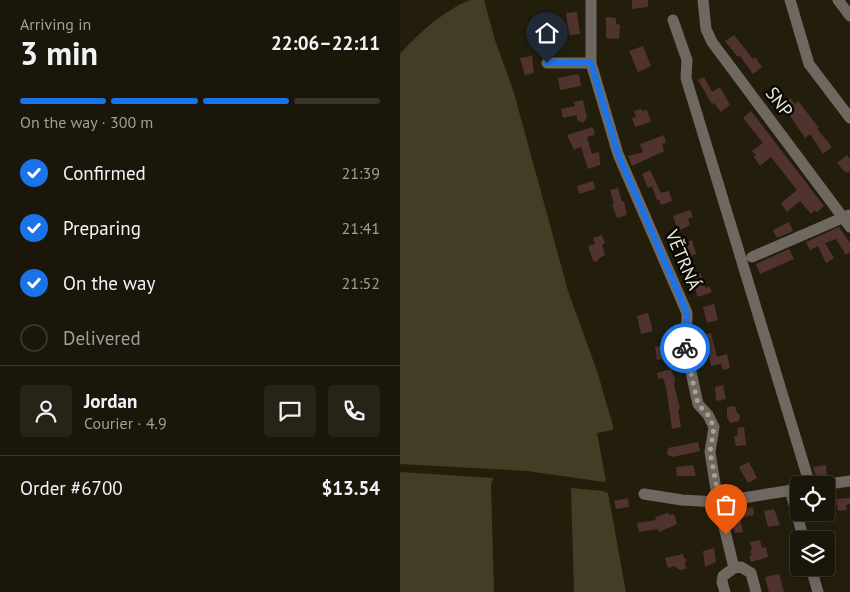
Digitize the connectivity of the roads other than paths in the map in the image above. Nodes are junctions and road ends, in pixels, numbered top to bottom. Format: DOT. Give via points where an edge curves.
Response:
graph roads {
  1 [pos="591,0"];
  2 [pos="703,0"];
  3 [pos="790,0"];
  4 [pos="838,0"];
  5 [pos="850,16"];
  6 [pos="673,20"];
  7 [pos="547,63"];
  8 [pos="591,63"];
  9 [pos="850,118"];
  10 [pos="848,220"];
  11 [pos="752,257"];
  12 [pos="807,476"];
  13 [pos="850,481"];
  14 [pos="835,483"];
  15 [pos="790,490"];
  16 [pos="644,494"];
  17 [pos="718,502"];
  18 [pos="734,568"];
  19 [pos="813,576"];
  20 [pos="725,592"];
  21 [pos="756,592"];
  22 [pos="818,592"];
  1 -- 8 [label="street, VĚTRNÁ"];
  2 -- 10 [label="street, SNP" via="704,20 712,42"];
  3 -- 9 [label="street" via="809,64"];
  4 -- 5 [label="street"];
  6 -- 12 [label="street" via="687,60 686,78"];
  7 -- 8 [label="street"];
  8 -- 17 [label="street, VĚTRNÁ" via="618,154 687,313 684,340 698,404 714,427 710,452"];
  10 -- 11 [label="street, SNP"];
  13 -- 14 [label="street"];
  15 -- 17 [label="street"];
  16 -- 17 [label="street"];
  17 -- 18 [label="street, VĚTRNÁ"];
  18 -- 20 [label="street" via="723,576"];
  18 -- 21 [label="street" via="748,570"];
  19 -- 22 [label="street"];
}
